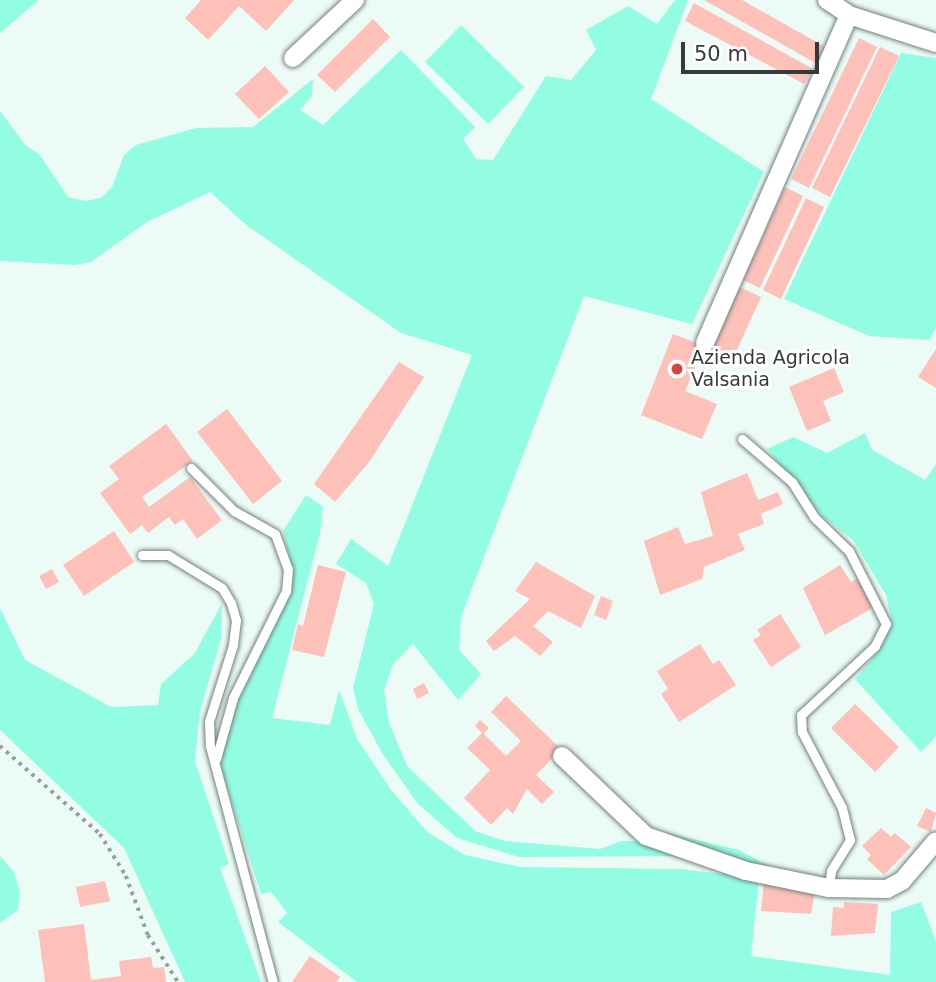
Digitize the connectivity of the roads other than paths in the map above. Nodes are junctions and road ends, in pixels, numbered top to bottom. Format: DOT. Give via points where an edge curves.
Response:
graph roads {
  1 [pos="355,0"];
  2 [pos="827,0"];
  3 [pos="849,15"];
  4 [pos="936,43"];
  5 [pos="293,58"];
  6 [pos="705,343"];
  7 [pos="742,439"];
  8 [pos="191,468"];
  9 [pos="142,555"];
  10 [pos="562,756"];
  11 [pos="215,768"];
  12 [pos="936,841"];
  13 [pos="829,888"];
  14 [pos="273,982"];
  1 -- 5 [label="street"];
  2 -- 3 [label="street"];
  3 -- 4 [label="street"];
  3 -- 6 [label="street"];
  7 -- 13 [label="lane" via="792,482 814,517 844,543 880,604 886,624 875,646 801,715 802,732 842,808 850,840 831,871"];
  8 -- 11 [label="lane" via="234,511 275,534 288,569 286,591 226,718"];
  9 -- 11 [label="lane" via="168,555 222,588 231,603 236,620 233,645 209,721"];
  10 -- 13 [label="street" via="646,836 746,871"];
  11 -- 14 [label="lane"];
  12 -- 13 [label="street" via="902,881 887,889"];
}
